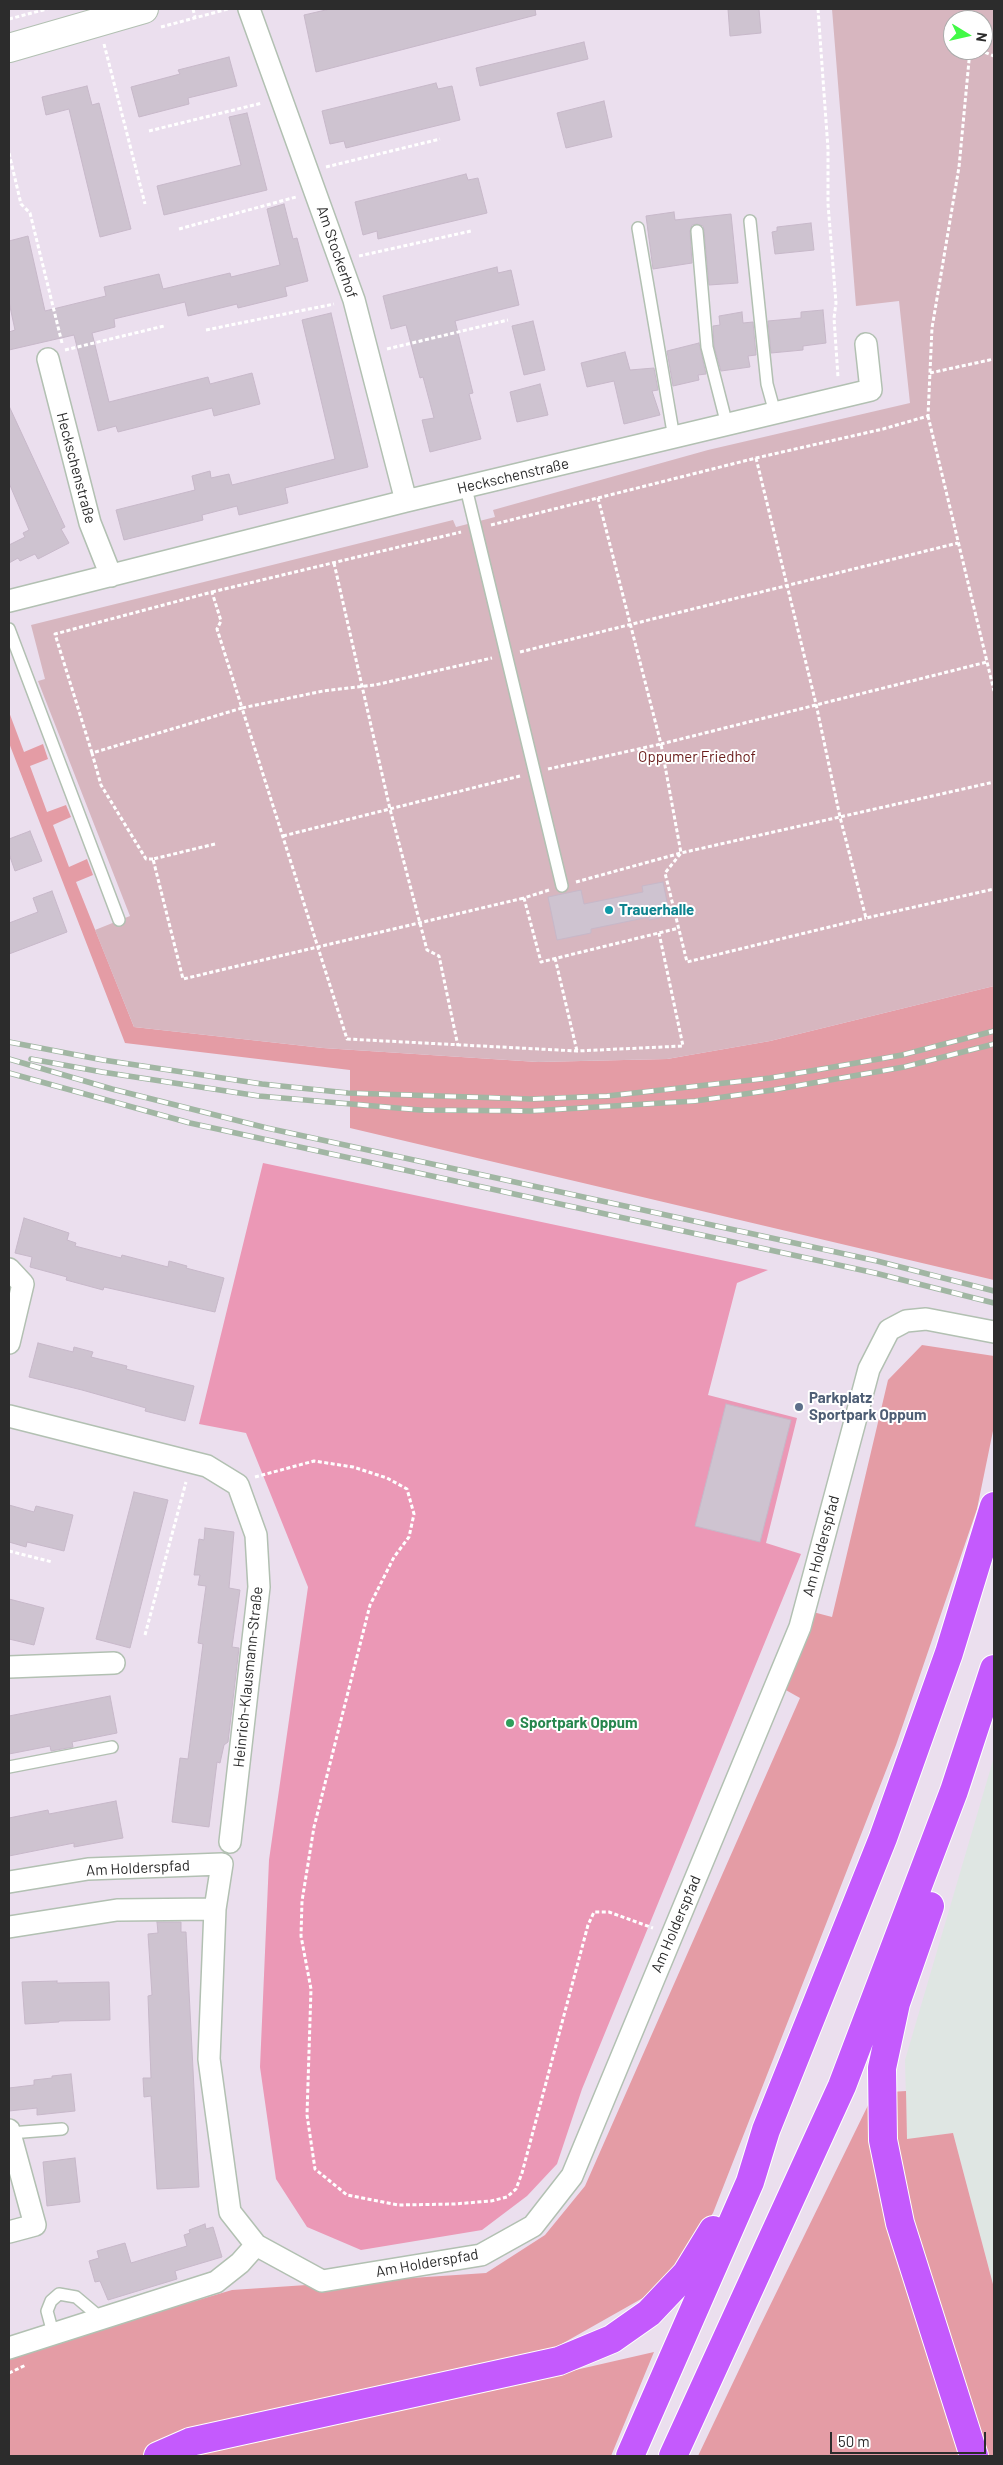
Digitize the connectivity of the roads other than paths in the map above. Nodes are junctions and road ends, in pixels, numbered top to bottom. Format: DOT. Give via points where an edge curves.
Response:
graph roads {
  1 [pos="144,9"];
  2 [pos="249,9"];
  3 [pos="9,48"];
  4 [pos="750,221"];
  5 [pos="638,228"];
  6 [pos="697,231"];
  7 [pos="866,344"];
  8 [pos="48,359"];
  9 [pos="775,413"];
  10 [pos="727,425"];
  11 [pos="674,438"];
  12 [pos="466,488"];
  13 [pos="406,502"];
  14 [pos="111,576"];
  15 [pos="10,598"];
  16 [pos="9,629"];
  17 [pos="562,886"];
  18 [pos="119,920"];
  19 [pos="9,1269"];
  20 [pos="994,1332"];
  21 [pos="9,1343"];
  22 [pos="9,1416"];
  23 [pos="994,1506"];
  24 [pos="114,1663"];
  25 [pos="9,1667"];
  26 [pos="994,1669"];
  27 [pos="112,1747"];
  28 [pos="9,1767"];
  29 [pos="954,1791"];
  30 [pos="230,1842"];
  31 [pos="9,1882"];
  32 [pos="216,1909"];
  33 [pos="9,1927"];
  34 [pos="62,2129"];
  35 [pos="766,2130"];
  36 [pos="9,2131"];
  37 [pos="9,2232"];
  38 [pos="256,2244"];
  39 [pos="102,2319"];
  40 [pos="53,2332"];
  41 [pos="9,2348"];
  42 [pos="158,2456"];
  43 [pos="630,2456"];
  44 [pos="673,2456"];
  45 [pos="974,2456"];
  1 -- 3 [label="main road"];
  2 -- 13 [label="street, Am Stockerhof" via="354,300"];
  4 -- 9 [label="lane" via="767,384"];
  5 -- 11 [label="lane"];
  6 -- 10 [label="lane" via="707,347"];
  7 -- 9 [label="street, Heckschenstraße" via="871,390"];
  8 -- 14 [label="street, Heckschenstraße" via="83,500"];
  9 -- 10 [label="street, Heckschenstraße"];
  10 -- 11 [label="street, Heckschenstraße"];
  11 -- 12 [label="street, Heckschenstraße"];
  12 -- 13 [label="street, Heckschenstraße"];
  12 -- 17 [label="lane"];
  13 -- 14 [label="street, Heckschenstraße"];
  14 -- 15 [label="street, Heckschenstraße"];
  16 -- 18 [label="lane"];
  19 -- 21 [label="street" via="23,1284"];
  20 -- 38 [label="street, Am Holderspfad" via="926,1320 906,1322 889,1330 869,1369 800,1627 572,2176 533,2226 481,2255 322,2281"];
  22 -- 30 [label="street, Heinrich-Klausmann-Straße" via="207,1466 238,1485 256,1535 259,1587"];
  23 -- 35 [label="highway" via="949,1653 883,1838"];
  24 -- 25 [label="street"];
  26 -- 29 [label="highway"];
  27 -- 28 [label="lane"];
  29 -- 44 [label="highway" via="842,2086"];
  29 -- 45 [label="highway" via="956,1832 896,2003 884,2059 882,2140 900,2223"];
  31 -- 32 [label="street, Am Holderspfad" via="88,1869 222,1864"];
  32 -- 33 [label="street" via="117,1910"];
  32 -- 38 [label="street, Am Holderspfad" via="209,2059 230,2212"];
  34 -- 36 [label="lane"];
  35 -- 42 [label="highway" via="686,2274 649,2313 612,2340 559,2361 190,2442"];
  35 -- 43 [label="highway" via="750,2182"];
  36 -- 37 [label="street" via="35,2224"];
  38 -- 39 [label="street" via="240,2264 216,2282"];
  39 -- 40 [label="street"];
  39 -- 40 [label="lane" via="76,2297 59,2294 47,2311"];
  40 -- 41 [label="street"];
}
